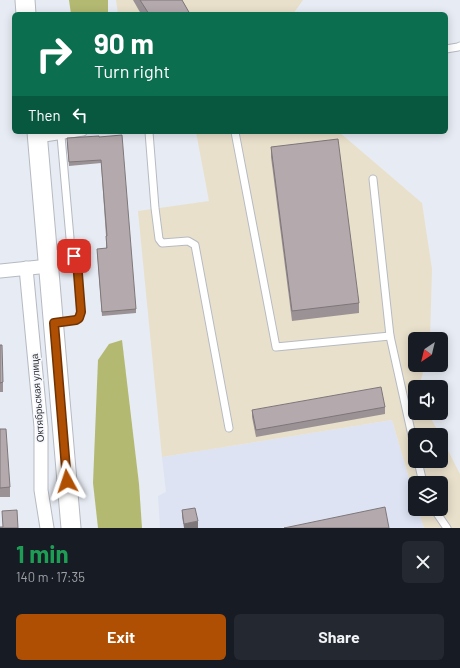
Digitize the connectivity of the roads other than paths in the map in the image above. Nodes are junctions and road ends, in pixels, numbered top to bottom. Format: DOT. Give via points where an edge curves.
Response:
graph roads {
  1 [pos="25,0"];
  2 [pos="26,12"];
  3 [pos="460,46"];
  4 [pos="448,49"];
  5 [pos="72,134"];
  6 [pos="149,134"];
  7 [pos="235,134"];
  8 [pos="37,136"];
  9 [pos="61,136"];
  10 [pos="373,179"];
  11 [pos="70,238"];
  12 [pos="48,260"];
  13 [pos="26,268"];
  14 [pos="0,271"];
  15 [pos="54,323"];
  16 [pos="390,336"];
  17 [pos="229,428"];
  18 [pos="410,428"];
  19 [pos="439,516"];
  20 [pos="47,528"];
  21 [pos="71,528"];
  22 [pos="447,528"];
  1 -- 2 [label="main road"];
  3 -- 4 [label="lane"];
  5 -- 9 [label="lane"];
  6 -- 17 [label="lane" via="159,240 162,243 188,241 195,245"];
  7 -- 16 [label="lane" via="276,347"];
  8 -- 9 [label="lane"];
  8 -- 12 [label="main road"];
  9 -- 11 [label="lane"];
  10 -- 16 [label="lane"];
  12 -- 13 [label="street"];
  12 -- 15 [label="main road"];
  12 -- 15 [label="lane" via="67,253 74,256 77,261 81,312 79,318"];
  13 -- 14 [label="street"];
  13 -- 20 [label="street, Октябрьская улица" via="41,427 41,490"];
  15 -- 21 [label="main road"];
  16 -- 18 [label="lane"];
  19 -- 22 [label="lane"];
}
